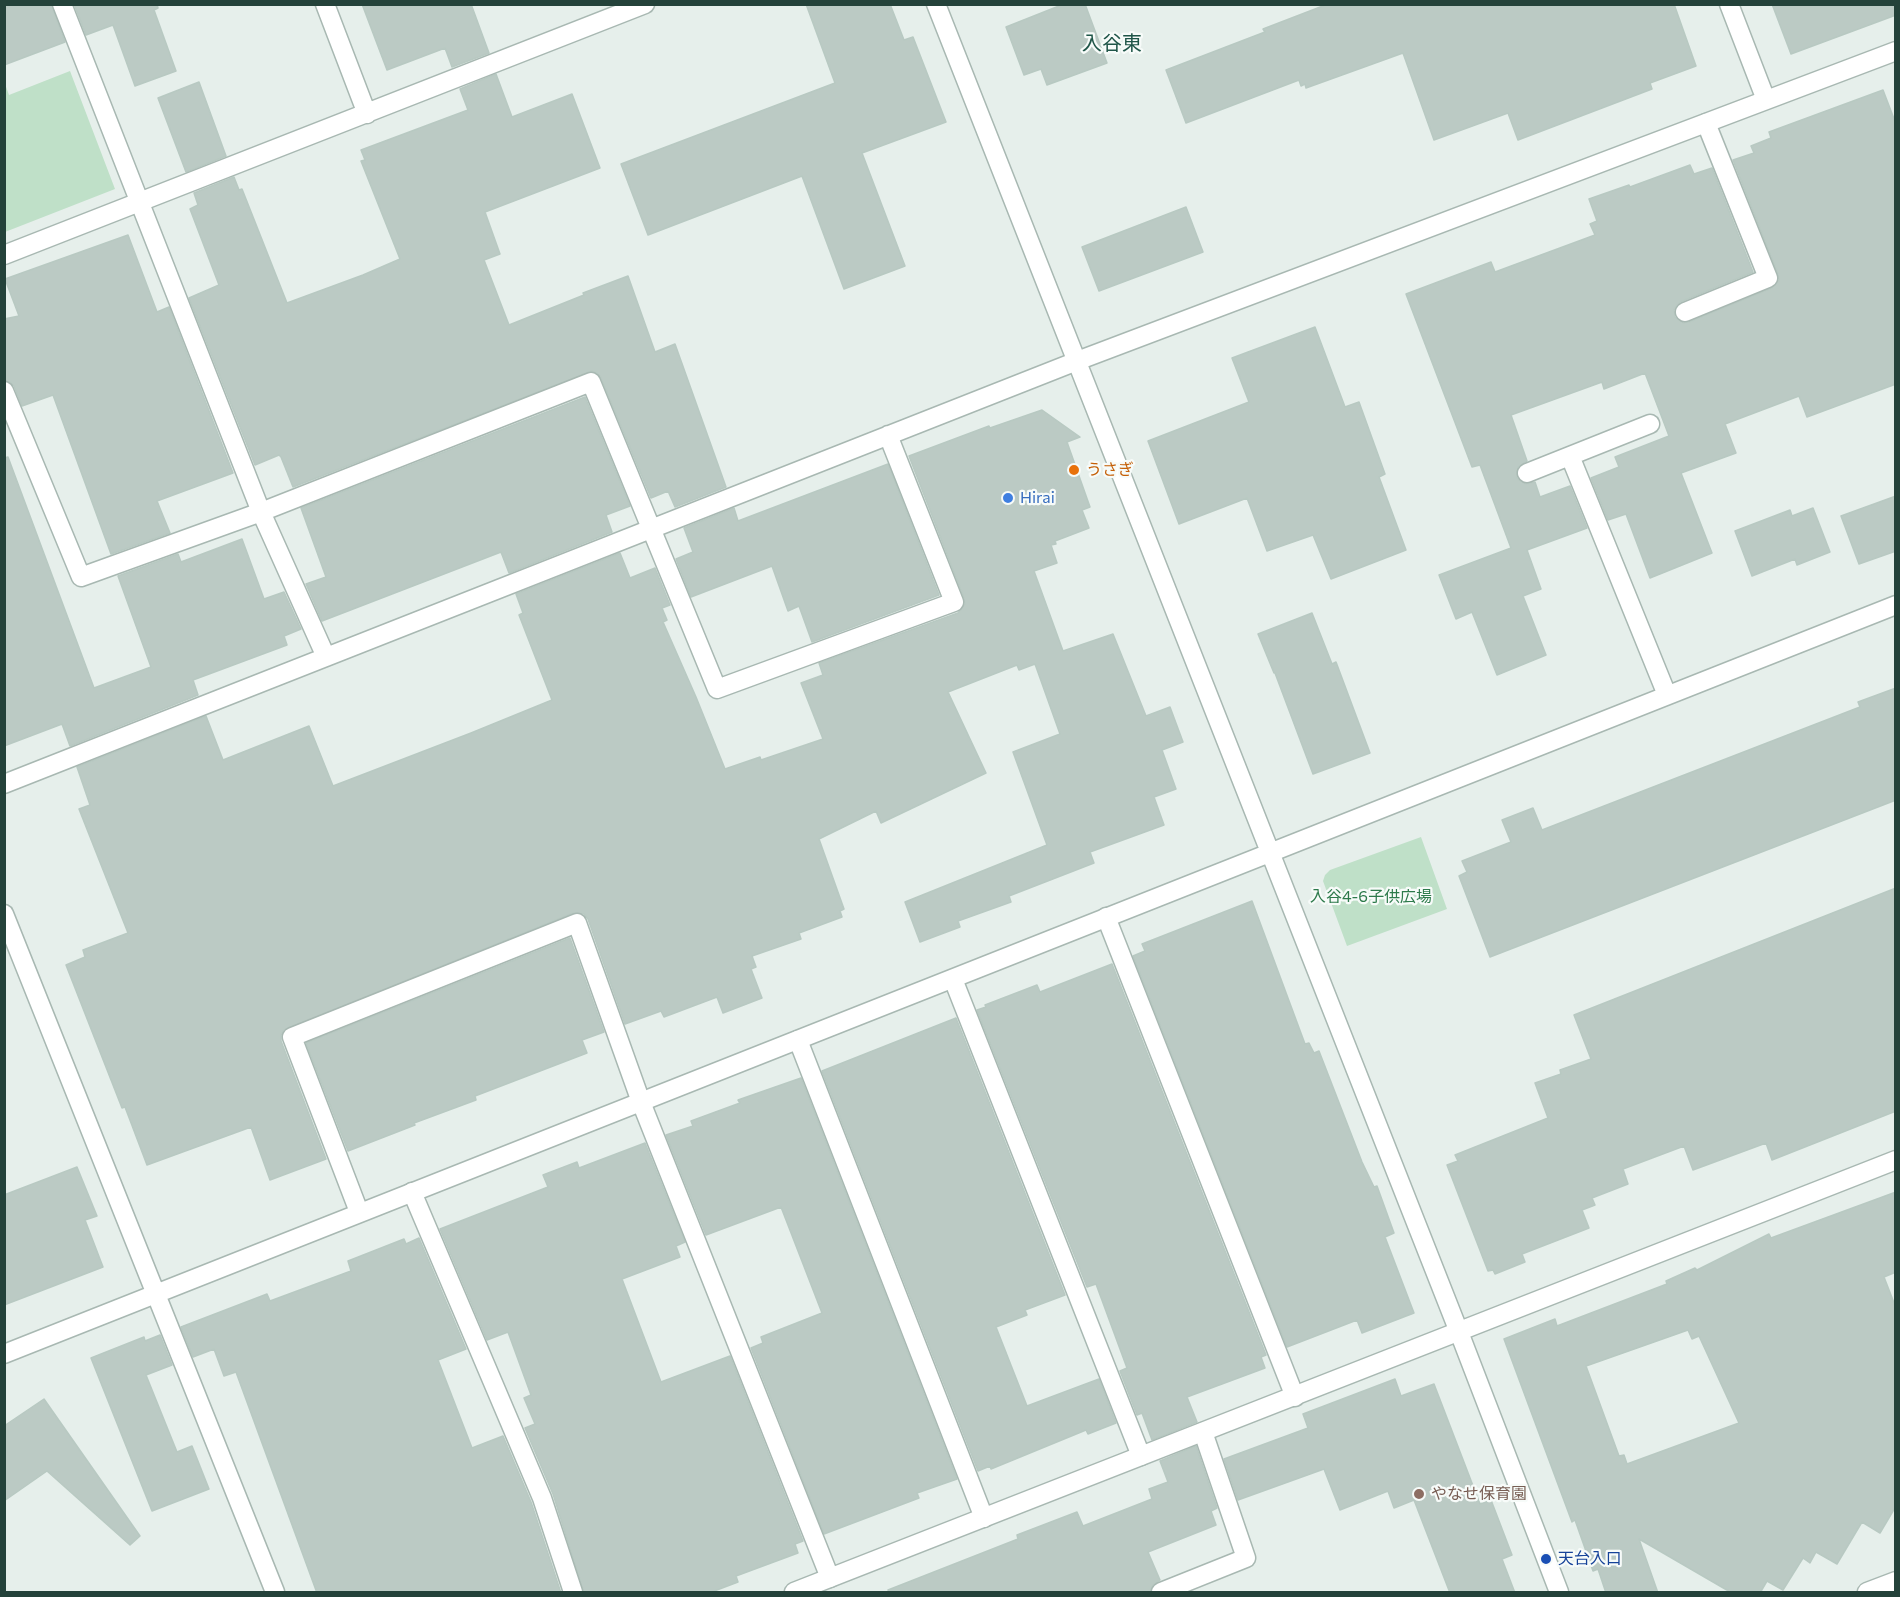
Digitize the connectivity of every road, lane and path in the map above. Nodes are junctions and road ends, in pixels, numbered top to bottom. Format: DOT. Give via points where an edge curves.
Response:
graph roads {
  1 [pos="62,4"];
  2 [pos="325,4"];
  3 [pos="645,4"];
  4 [pos="936,4"];
  5 [pos="1729,4"];
  6 [pos="1896,51"];
  7 [pos="1766,100"];
  8 [pos="367,114"];
  9 [pos="1706,123"];
  10 [pos="141,202"];
  11 [pos="4,255"];
  12 [pos="1685,312"];
  13 [pos="1077,361"];
  14 [pos="4,391"];
  15 [pos="1650,424"];
  16 [pos="888,435"];
  17 [pos="1570,456"];
  18 [pos="1527,473"];
  19 [pos="261,512"];
  20 [pos="652,528"];
  21 [pos="1896,605"];
  22 [pos="326,657"];
  23 [pos="1667,695"];
  24 [pos="4,784"];
  25 [pos="1269,852"];
  26 [pos="4,914"];
  27 [pos="1106,917"];
  28 [pos="954,979"];
  29 [pos="798,1040"];
  30 [pos="641,1102"];
  31 [pos="1896,1160"];
  32 [pos="412,1192"];
  33 [pos="359,1212"];
  34 [pos="156,1293"];
  35 [pos="1459,1332"];
  36 [pos="4,1354"];
  37 [pos="1295,1397"];
  38 [pos="1203,1432"];
  39 [pos="1141,1456"];
  40 [pos="984,1518"];
  41 [pos="830,1578"];
  42 [pos="1896,1581"];
  43 [pos="275,1593"];
  44 [pos="573,1593"];
  45 [pos="794,1593"];
  46 [pos="1161,1593"];
  47 [pos="1559,1593"];
  48 [pos="1867,1593"];
  1 -- 10 [label="street"];
  2 -- 8 [label="street"];
  3 -- 8 [label="street"];
  4 -- 13 [label="street"];
  5 -- 7 [label="street"];
  6 -- 7 [label="street"];
  7 -- 9 [label="street"];
  8 -- 10 [label="street"];
  9 -- 12 [label="street" via="1768,278"];
  9 -- 13 [label="street"];
  10 -- 11 [label="street"];
  10 -- 19 [label="street"];
  13 -- 16 [label="street"];
  13 -- 25 [label="street"];
  14 -- 19 [label="street" via="81,577"];
  15 -- 17 [label="street"];
  16 -- 20 [label="street"];
  16 -- 20 [label="street" via="954,602 717,689"];
  17 -- 18 [label="street"];
  17 -- 23 [label="street"];
  19 -- 20 [label="street" via="591,382"];
  19 -- 22 [label="street"];
  20 -- 22 [label="street"];
  21 -- 23 [label="street"];
  22 -- 24 [label="street"];
  23 -- 25 [label="street"];
  25 -- 27 [label="street"];
  25 -- 35 [label="street"];
  26 -- 34 [label="street"];
  27 -- 28 [label="street"];
  27 -- 37 [label="street"];
  28 -- 29 [label="street"];
  28 -- 39 [label="street"];
  29 -- 30 [label="street"];
  29 -- 40 [label="street"];
  30 -- 32 [label="street"];
  30 -- 33 [label="street" via="577,923 292,1037"];
  30 -- 41 [label="street"];
  31 -- 35 [label="street"];
  32 -- 33 [label="street"];
  32 -- 44 [label="street" via="542,1498"];
  33 -- 34 [label="street"];
  34 -- 36 [label="street"];
  34 -- 43 [label="street"];
  35 -- 37 [label="street"];
  35 -- 47 [label="street"];
  37 -- 38 [label="street"];
  38 -- 39 [label="street"];
  38 -- 46 [label="street" via="1246,1558"];
  39 -- 40 [label="street"];
  40 -- 41 [label="street"];
  41 -- 45 [label="street"];
  42 -- 48 [label="street"];
}
